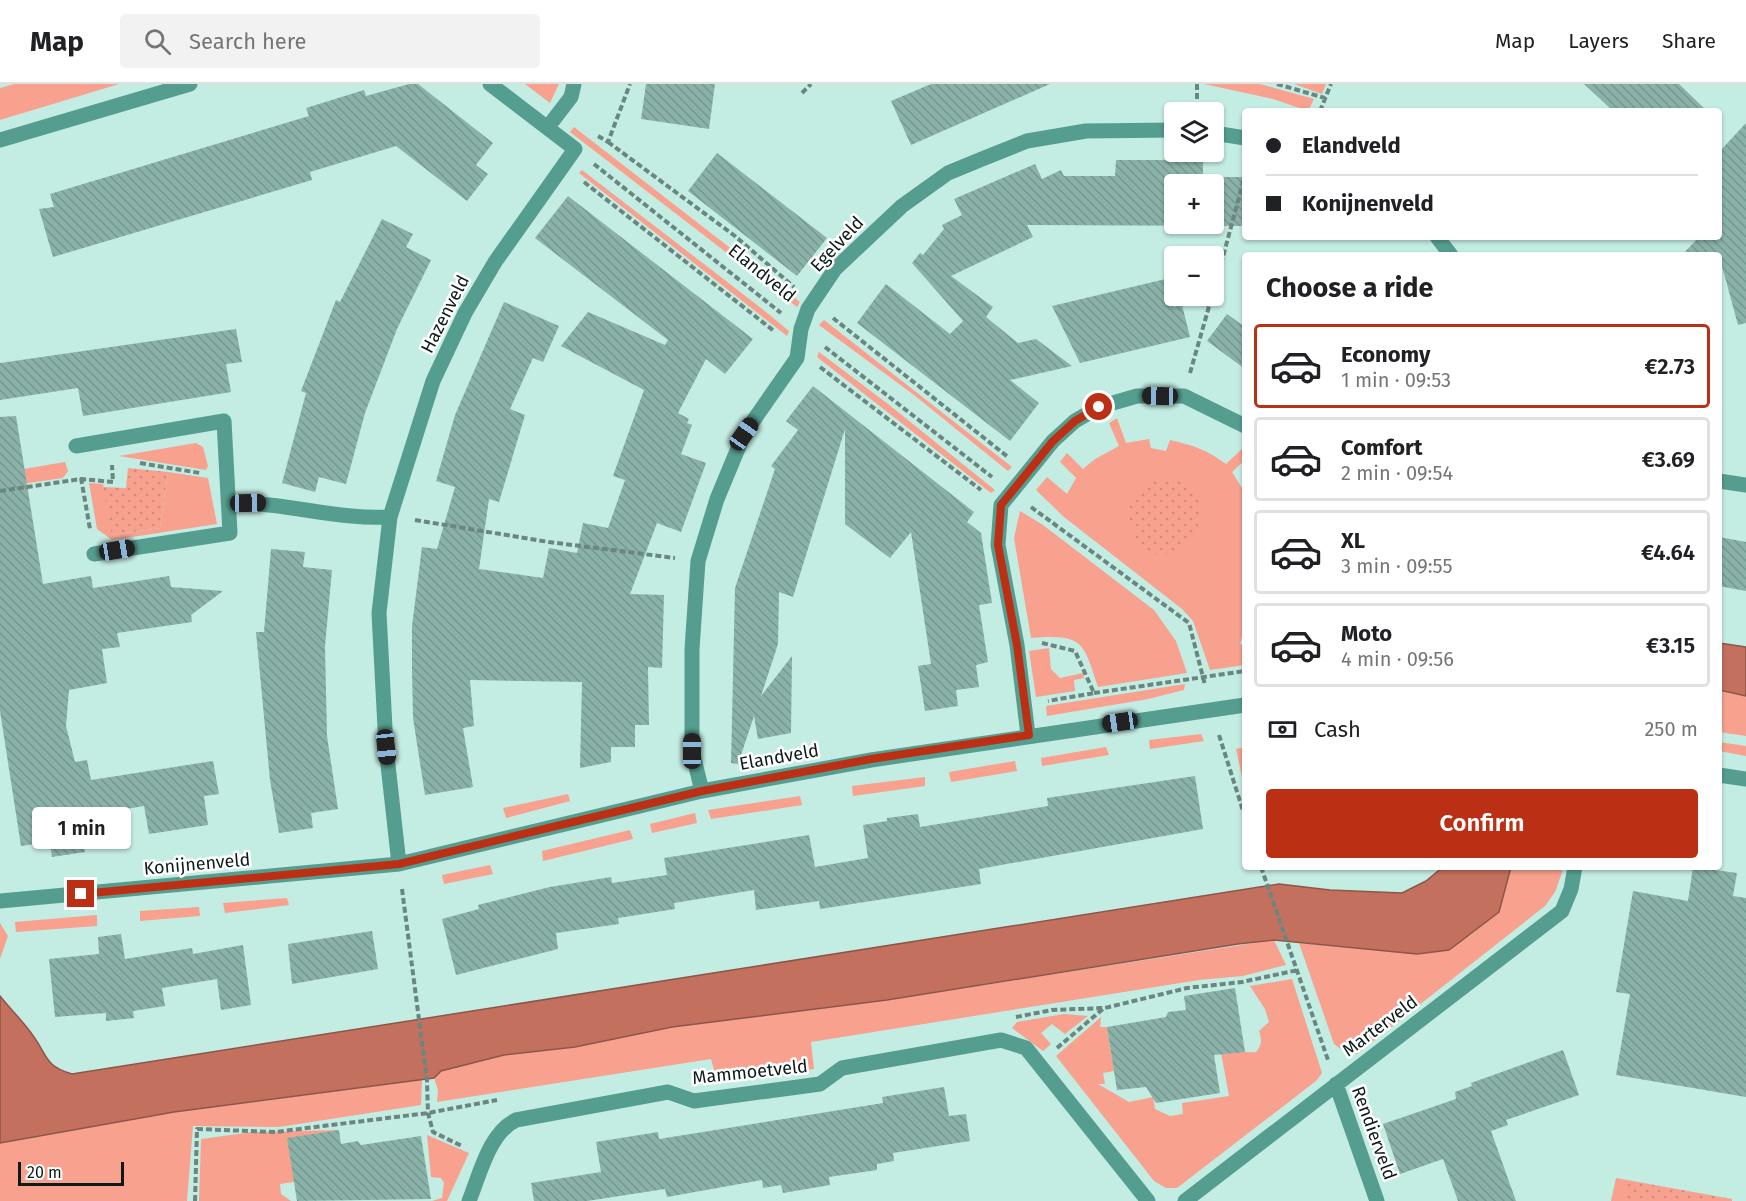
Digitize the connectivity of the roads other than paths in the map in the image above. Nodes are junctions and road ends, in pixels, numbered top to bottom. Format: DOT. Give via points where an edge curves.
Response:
graph roads {
  1 [pos="190,84"];
  2 [pos="490,84"];
  3 [pos="574,84"];
  4 [pos="548,127"];
  5 [pos="1164,130"];
  6 [pos="1224,135"];
  7 [pos="1242,138"];
  8 [pos="0,140"];
  9 [pos="1439,240"];
  10 [pos="1449,252"];
  11 [pos="1242,425"];
  12 [pos="76,446"];
  13 [pos="1722,481"];
  14 [pos="1746,485"];
  15 [pos="230,503"];
  16 [pos="390,517"];
  17 [pos="94,554"];
  18 [pos="1242,705"];
  19 [pos="1029,735"];
  20 [pos="1722,776"];
  21 [pos="1746,780"];
  22 [pos="702,791"];
  23 [pos="399,864"];
  24 [pos="1574,870"];
  25 [pos="0,901"];
  26 [pos="1336,1084"];
  27 [pos="469,1201"];
  28 [pos="1148,1201"];
  29 [pos="1185,1201"];
  30 [pos="1377,1201"];
  1 -- 8 [label="street"];
  2 -- 4 [label="street"];
  3 -- 4 [label="street" via="571,98"];
  4 -- 16 [label="street, Hazenveld" via="575,149 495,262 465,313 433,381"];
  5 -- 22 [label="street, Egelveld" via="1086,131 1027,141 948,174 902,206 835,269 808,309 797,358 744,434 717,499 698,561 692,650 692,751"];
  6 -- 7 [label="street"];
  9 -- 10 [label="street"];
  11 -- 19 [label="street" via="1184,396 1137,396 1099,407 1075,421 1053,441 1001,505 998,545"];
  12 -- 15 [label="street" via="224,421 225,476"];
  13 -- 14 [label="street"];
  15 -- 16 [label="street" via="265,502 367,518"];
  15 -- 17 [label="street" via="230,533"];
  16 -- 23 [label="street, Hazenveld" via="379,613 386,747"];
  18 -- 19 [label="street, Elandveld"];
  19 -- 22 [label="street, Elandveld" via="871,759"];
  20 -- 21 [label="street"];
  22 -- 23 [label="street, Elandveld"];
  23 -- 25 [label="street, Konijnenveld"];
  24 -- 26 [label="street, Marterveld" via="1562,911"];
  26 -- 29 [label="street, Marterveld"];
  26 -- 30 [label="street, Rendierveld"];
  27 -- 28 [label="street, Mammoetveld" via="505,1125 516,1120 668,1092 694,1101 820,1084 842,1068 1001,1040 1026,1048"];
}
